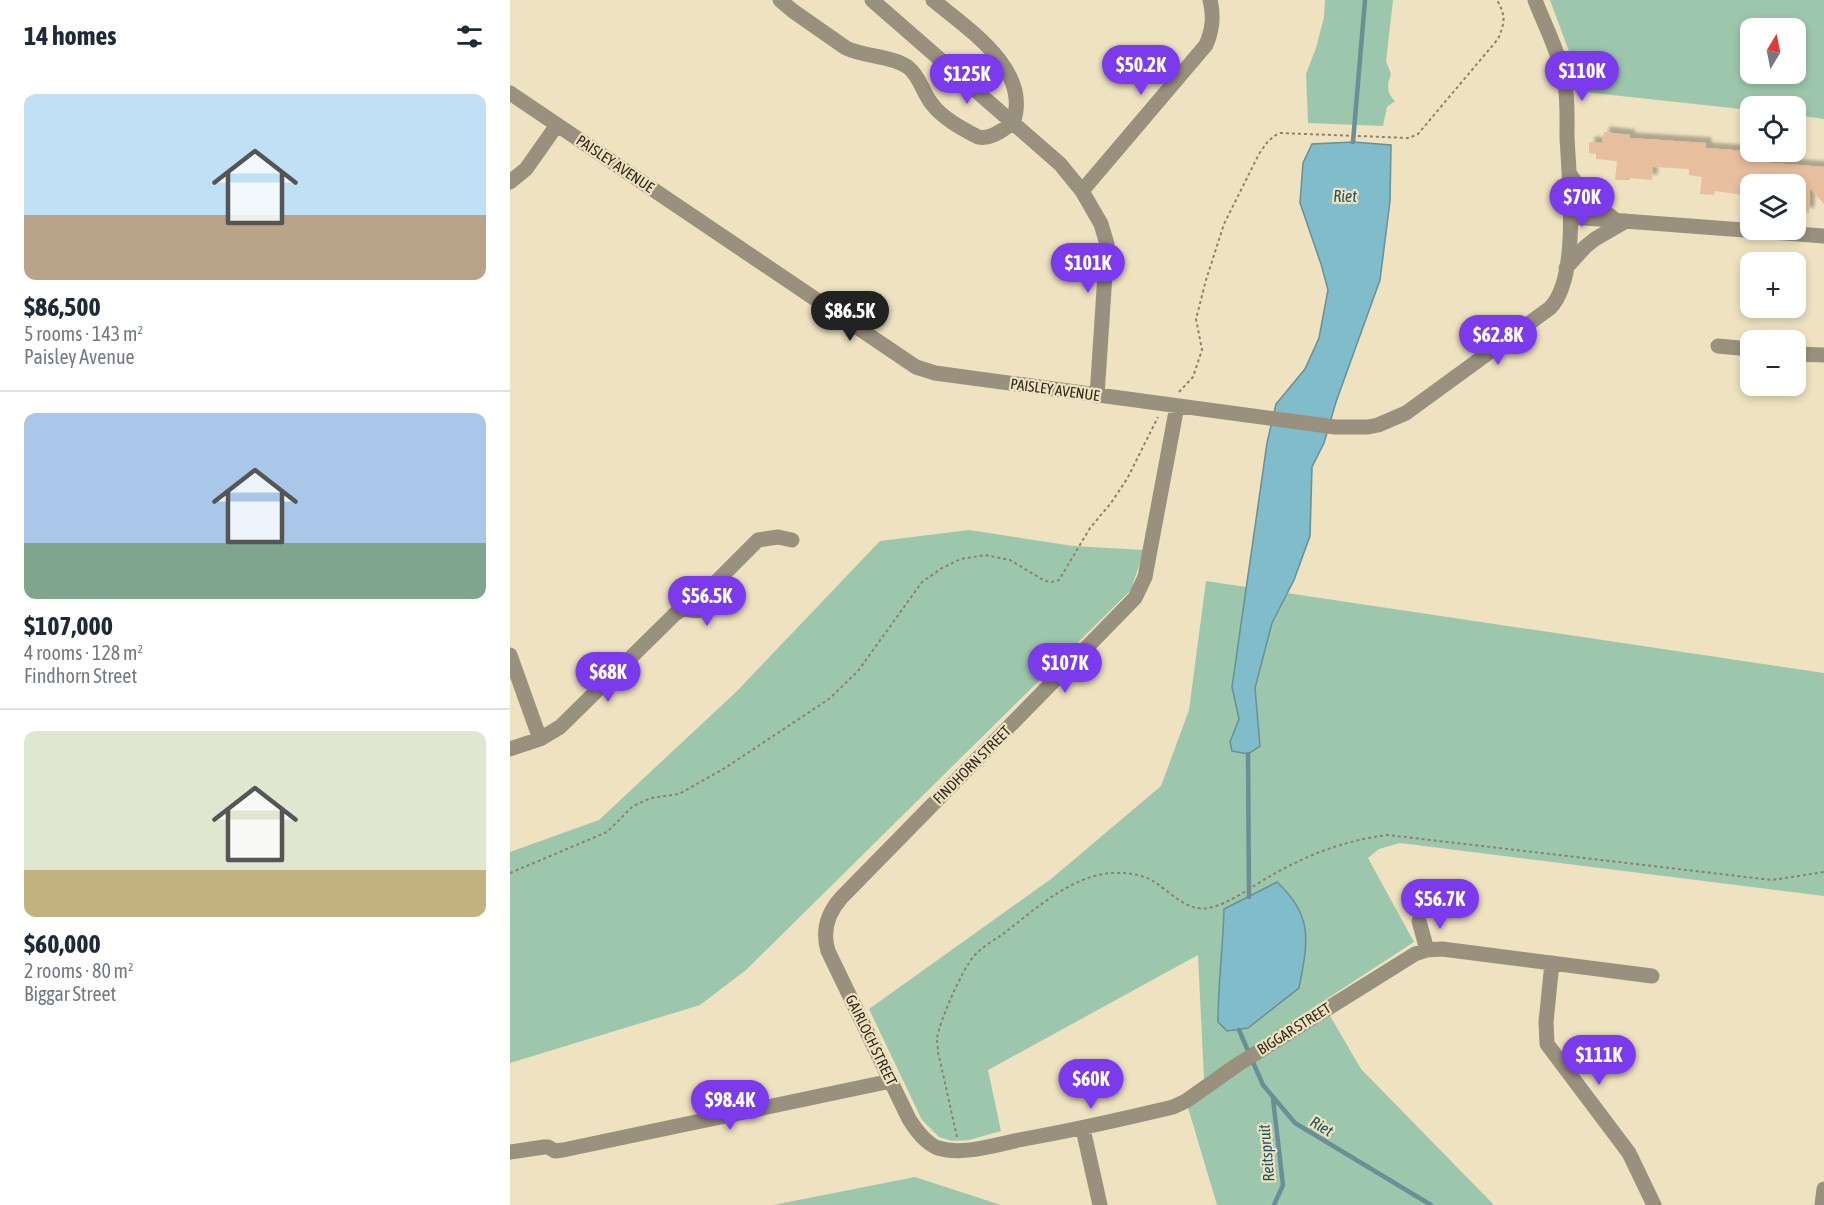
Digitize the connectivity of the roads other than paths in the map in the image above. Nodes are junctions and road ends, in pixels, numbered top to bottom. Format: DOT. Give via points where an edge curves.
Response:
graph roads {
  1 [pos="780,0"];
  2 [pos="872,0"];
  3 [pos="933,0"];
  4 [pos="1210,0"];
  5 [pos="1535,0"];
  6 [pos="510,93"];
  7 [pos="1013,123"];
  8 [pos="557,125"];
  9 [pos="1569,172"];
  10 [pos="510,182"];
  11 [pos="1082,191"];
  12 [pos="1571,216"];
  13 [pos="1621,220"];
  14 [pos="1824,236"];
  15 [pos="1566,268"];
  16 [pos="1718,346"];
  17 [pos="1740,348"];
  18 [pos="1806,354"];
  19 [pos="1824,355"];
  20 [pos="1097,396"];
  21 [pos="1172,406"];
  22 [pos="792,540"];
  23 [pos="735,591"];
  24 [pos="681,609"];
  25 [pos="510,655"];
  26 [pos="540,739"];
  27 [pos="510,749"];
  28 [pos="827,921"];
  29 [pos="1419,921"];
  30 [pos="1427,950"];
  31 [pos="1552,963"];
  32 [pos="1652,976"];
  33 [pos="891,1081"];
  34 [pos="1083,1129"];
  35 [pos="939,1148"];
  36 [pos="559,1151"];
  37 [pos="510,1152"];
  38 [pos="510,1161"];
  39 [pos="1824,1189"];
  40 [pos="1100,1205"];
  41 [pos="1654,1205"];
  42 [pos="1822,1205"];
  1 -- 7 [label="street" via="846,48 906,65 938,111 974,135 985,138"];
  2 -- 7 [label="street"];
  3 -- 7 [label="street" via="988,46 1007,71 1018,100"];
  4 -- 11 [label="street" via="1213,17 1206,45"];
  5 -- 9 [label="street, PAISLEY AVENUE" via="1565,81"];
  6 -- 8 [label="street, PAISLEY AVENUE"];
  7 -- 11 [label="street" via="1060,164"];
  8 -- 10 [label="street" via="526,169"];
  8 -- 20 [label="street, PAISLEY AVENUE" via="916,366 935,373"];
  9 -- 12 [label="street, PAISLEY AVENUE"];
  9 -- 13 [label="street" via="1586,196"];
  11 -- 20 [label="street" via="1101,224 1107,244"];
  12 -- 13 [label="street"];
  12 -- 15 [label="street, PAISLEY AVENUE"];
  13 -- 14 [label="street"];
  13 -- 15 [label="street" via="1595,238"];
  15 -- 21 [label="street, PAISLEY AVENUE" via="1562,290 1550,308 1406,413 1378,425 1335,427"];
  16 -- 17 [label="street"];
  18 -- 19 [label="street"];
  20 -- 21 [label="street, PAISLEY AVENUE"];
  21 -- 28 [label="street, FINDHORN STREET" via="1146,578 1135,598 841,898"];
  22 -- 24 [label="street" via="758,540 704,594"];
  23 -- 24 [label="street" via="729,588 704,610"];
  24 -- 26 [label="street" via="560,727"];
  25 -- 26 [label="street"];
  26 -- 27 [label="street"];
  28 -- 33 [label="street, GAIRLOCH STREET" via="828,951"];
  29 -- 30 [label="street"];
  30 -- 31 [label="street, BIGGAR STREET"];
  30 -- 34 [label="street, BIGGAR STREET" via="1267,1045 1186,1101"];
  31 -- 32 [label="street, BIGGAR STREET"];
  31 -- 41 [label="street" via="1545,1022 1547,1044 1629,1153"];
  33 -- 35 [label="street, GAIRLOCH STREET" via="914,1127"];
  33 -- 36 [label="street"];
  34 -- 35 [label="street, BIGGAR STREET" via="960,1150"];
  34 -- 40 [label="street"];
  36 -- 37 [label="street" via="544,1147"];
  36 -- 38 [label="street"];
  39 -- 42 [label="street"];
}
